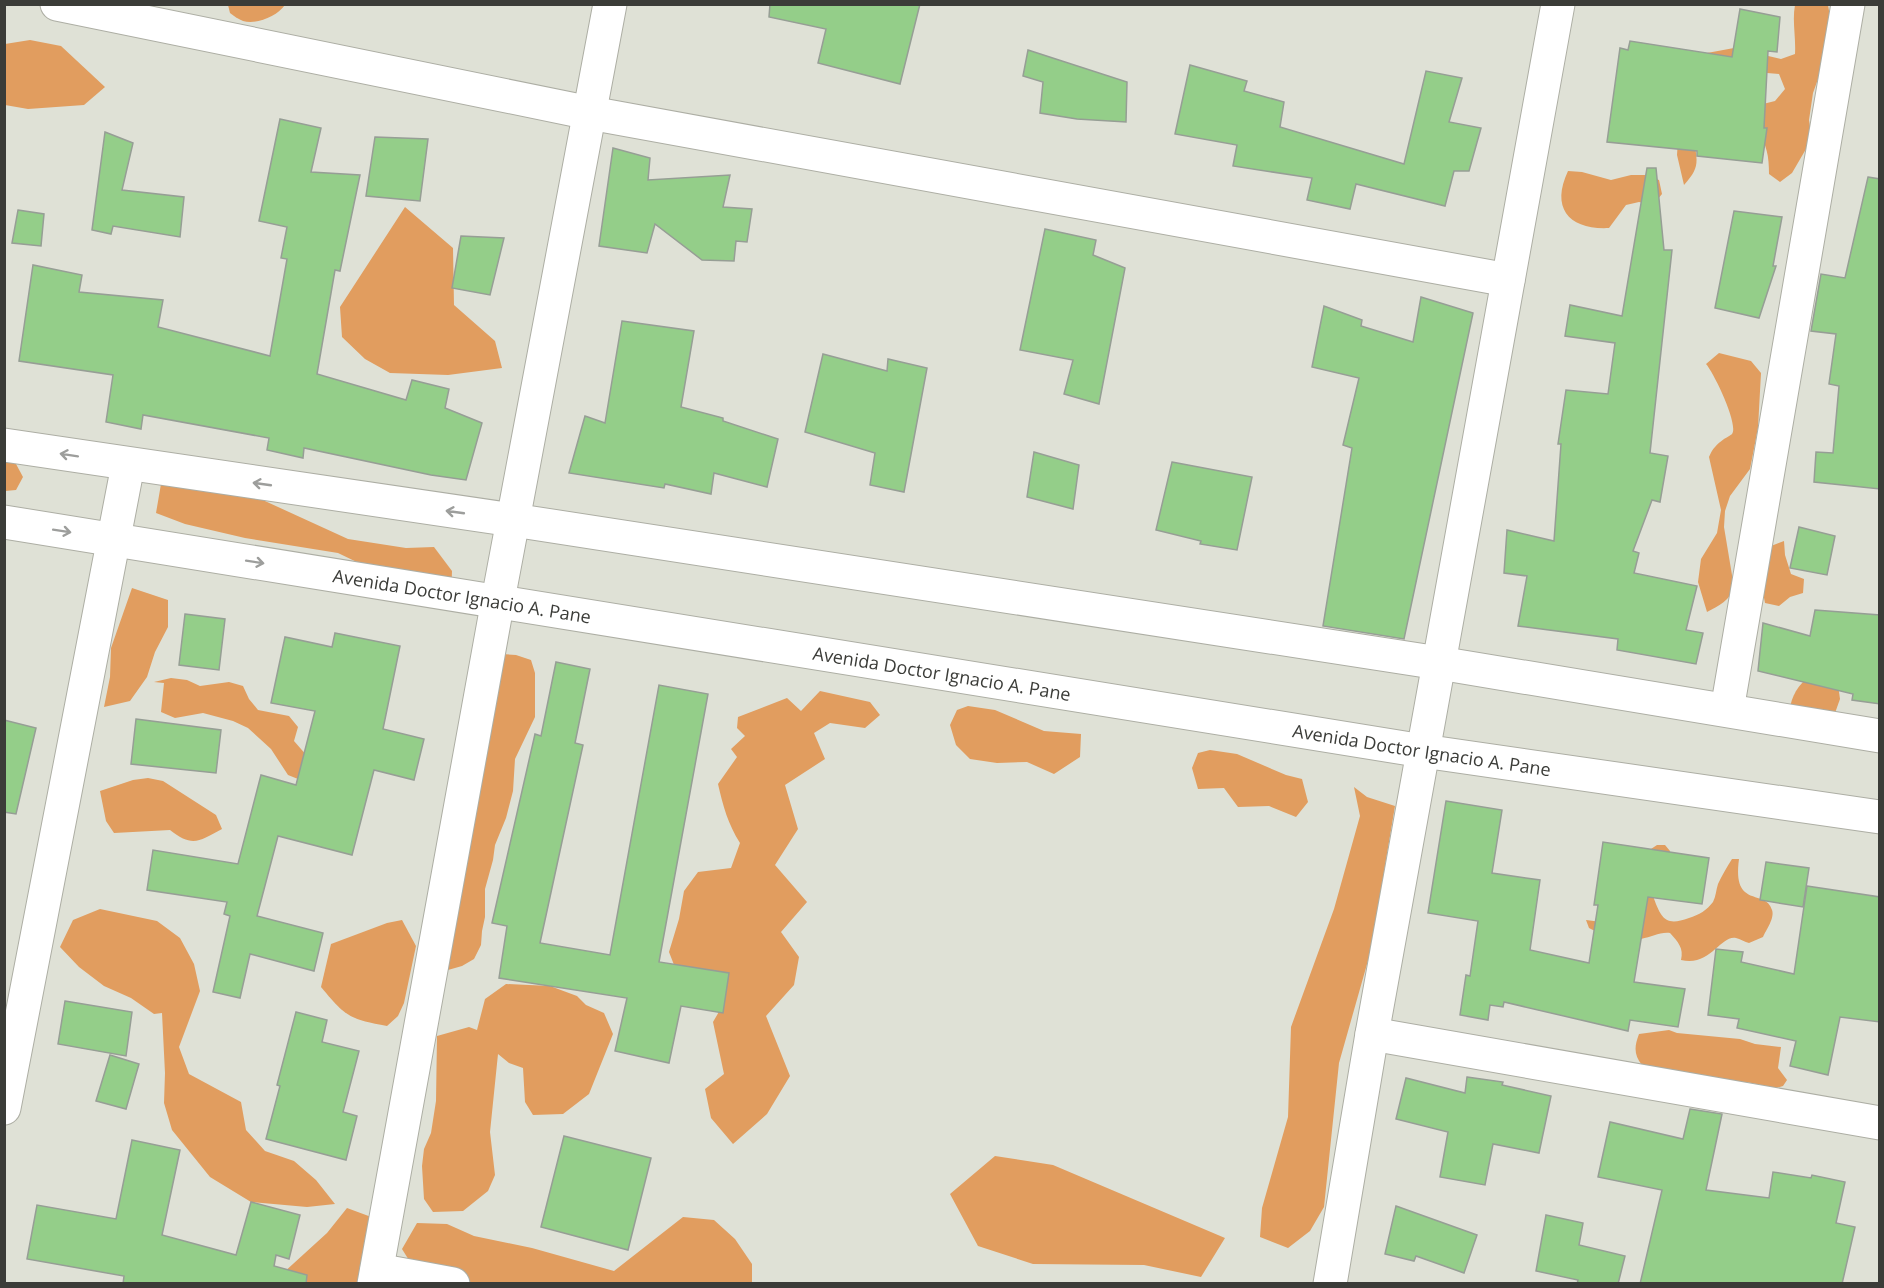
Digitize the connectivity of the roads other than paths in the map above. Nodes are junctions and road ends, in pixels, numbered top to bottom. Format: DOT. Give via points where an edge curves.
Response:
graph roads {
  1 [pos="57,4"];
  2 [pos="610,4"];
  3 [pos="1558,4"];
  4 [pos="1848,4"];
  5 [pos="590,113"];
  6 [pos="1508,280"];
  7 [pos="4,445"];
  8 [pos="128,465"];
  9 [pos="513,520"];
  10 [pos="4,522"];
  11 [pos="114,539"];
  12 [pos="498,600"];
  13 [pos="1439,663"];
  14 [pos="1726,710"];
  15 [pos="1880,736"];
  16 [pos="1423,751"];
  17 [pos="1880,817"];
  18 [pos="1372,1034"];
  19 [pos="4,1108"];
  20 [pos="1880,1123"];
  21 [pos="376,1276"];
  22 [pos="453,1284"];
  23 [pos="1330,1284"];
  1 -- 5 [label="street"];
  2 -- 5 [label="street"];
  3 -- 6 [label="street"];
  4 -- 14 [label="street"];
  5 -- 6 [label="street"];
  5 -- 9 [label="street"];
  6 -- 13 [label="street"];
  8 -- 7 [label="street, one-way"];
  9 -- 8 [label="street, one-way"];
  8 -- 11 [label="street"];
  9 -- 12 [label="street"];
  9 -- 13 [label="street"];
  10 -- 11 [label="street, Avenida Doctor Ignacio A. Pane, one-way"];
  11 -- 12 [label="street, Avenida Doctor Ignacio A. Pane, one-way"];
  11 -- 19 [label="street"];
  12 -- 16 [label="street, Avenida Doctor Ignacio A. Pane"];
  12 -- 21 [label="street"];
  13 -- 14 [label="street"];
  13 -- 16 [label="street"];
  14 -- 15 [label="street"];
  16 -- 17 [label="street, Avenida Doctor Ignacio A. Pane"];
  16 -- 18 [label="street"];
  18 -- 20 [label="street"];
  18 -- 23 [label="street"];
  21 -- 22 [label="street"];
}
